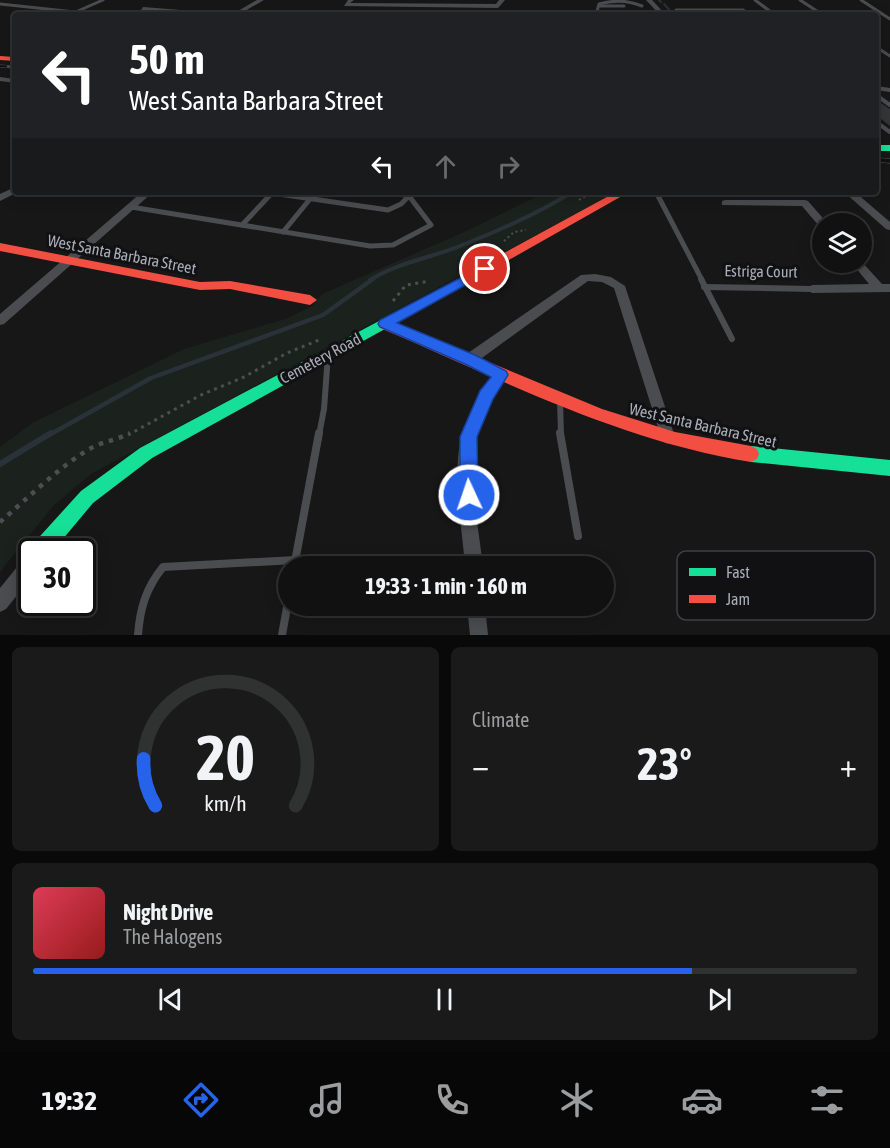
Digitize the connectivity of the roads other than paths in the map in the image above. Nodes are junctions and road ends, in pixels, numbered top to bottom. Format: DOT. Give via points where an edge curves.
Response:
graph roads {
  1 [pos="9,0"];
  2 [pos="103,0"];
  3 [pos="261,0"];
  4 [pos="351,0"];
  5 [pos="502,0"];
  6 [pos="650,0"];
  7 [pos="755,0"];
  8 [pos="800,0"];
  9 [pos="861,0"];
  10 [pos="0,3"];
  11 [pos="151,4"];
  12 [pos="655,6"];
  13 [pos="75,12"];
  14 [pos="181,12"];
  15 [pos="239,12"];
  16 [pos="597,12"];
  17 [pos="660,12"];
  18 [pos="678,12"];
  19 [pos="746,12"];
  20 [pos="819,12"];
  21 [pos="890,19"];
  22 [pos="145,195"];
  23 [pos="270,195"];
  24 [pos="295,195"];
  25 [pos="404,195"];
  26 [pos="619,195"];
  27 [pos="658,195"];
  28 [pos="853,195"];
  29 [pos="409,196"];
  30 [pos="310,199"];
  31 [pos="725,203"];
  32 [pos="131,207"];
  33 [pos="813,213"];
  34 [pos="242,225"];
  35 [pos="890,226"];
  36 [pos="283,232"];
  37 [pos="0,247"];
  38 [pos="69,261"];
  39 [pos="868,273"];
  40 [pos="704,288"];
  41 [pos="884,288"];
  42 [pos="812,289"];
  43 [pos="310,300"];
  44 [pos="0,321"];
  45 [pos="385,324"];
  46 [pos="732,339"];
  47 [pos="329,352"];
  48 [pos="470,360"];
  49 [pos="501,375"];
  50 [pos="560,399"];
  51 [pos="668,437"];
  52 [pos="890,468"];
  53 [pos="578,536"];
  54 [pos="50,538"];
  55 [pos="296,556"];
  56 [pos="473,556"];
  57 [pos="278,564"];
  58 [pos="18,580"];
  59 [pos="0,603"];
  60 [pos="285,616"];
  61 [pos="477,616"];
  62 [pos="138,635"];
  63 [pos="282,635"];
  64 [pos="478,635"];
  1 -- 10 [label="lane"];
  2 -- 13 [label="lane"];
  3 -- 15 [label="street"];
  4 -- 5 [label="street" via="346,5 498,6"];
  6 -- 12 [label="street"];
  7 -- 20 [label="lane" via="770,12"];
  8 -- 20 [label="lane"];
  9 -- 21 [label="lane"];
  10 -- 13 [label="lane"];
  11 -- 14 [label="street" via="143,9"];
  12 -- 16 [label="lane" via="598,6"];
  12 -- 17 [label="street"];
  18 -- 19 [label="lane"];
  22 -- 32 [label="street"];
  23 -- 34 [label="lane"];
  24 -- 30 [label="lane"];
  25 -- 29 [label="lane"];
  26 -- 45 [label="street, Cemetery Road"];
  27 -- 40 [label="lane"];
  28 -- 35 [label="street"];
  29 -- 30 [label="lane" via="388,210"];
  29 -- 36 [label="lane" via="431,225 393,245 370,246"];
  30 -- 36 [label="lane"];
  31 -- 33 [label="street" via="805,203"];
  32 -- 34 [label="lane"];
  32 -- 38 [label="street"];
  34 -- 36 [label="lane"];
  37 -- 38 [label="street, West Santa Barbara Street"];
  38 -- 43 [label="street, West Santa Barbara Street" via="200,286 230,285"];
  38 -- 44 [label="street"];
  39 -- 41 [label="street"];
  40 -- 42 [label="lane, Estriga Court"];
  40 -- 46 [label="lane"];
  41 -- 42 [label="street, Estriga Court"];
  45 -- 47 [label="street, Cemetery Road"];
  45 -- 48 [label="street, West Santa Barbara Street"];
  47 -- 54 [label="street, Cemetery Road" via="109,477 78,504"];
  47 -- 55 [label="lane" via="324,409"];
  48 -- 49 [label="street, West Santa Barbara Street"];
  48 -- 51 [label="street" via="585,278 609,279 619,286"];
  49 -- 50 [label="street, West Santa Barbara Street"];
  49 -- 56 [label="street" via="486,396 469,437 467,471"];
  50 -- 51 [label="street, West Santa Barbara Street"];
  50 -- 53 [label="lane" via="561,436"];
  51 -- 52 [label="street, West Santa Barbara Street" via="787,460"];
  57 -- 62 [label="lane" via="163,567 148,585"];
  58 -- 59 [label="street"];
  60 -- 63 [label="lane"];
  61 -- 64 [label="street"];
}
